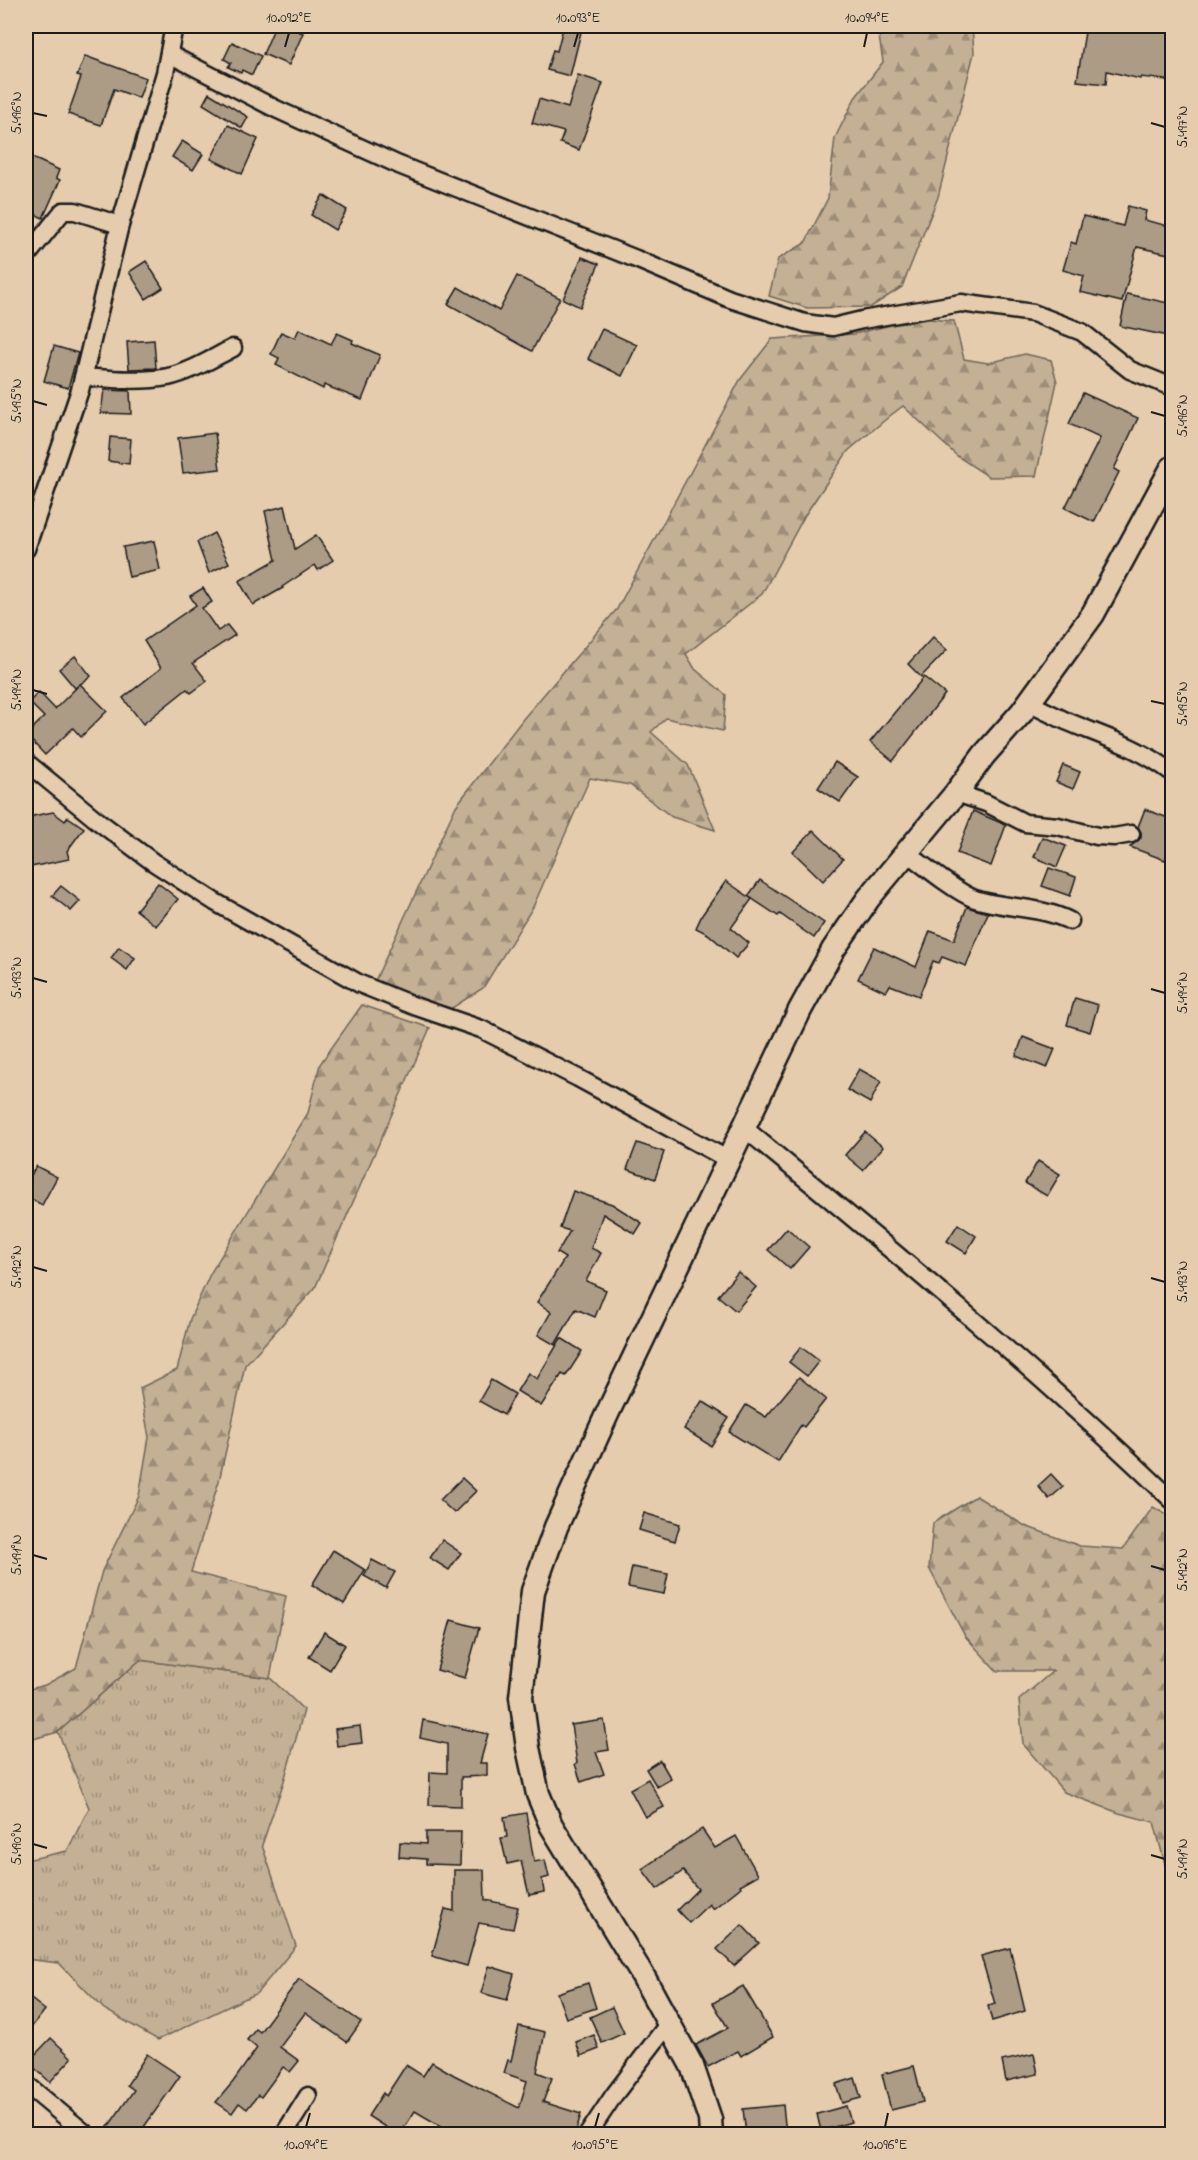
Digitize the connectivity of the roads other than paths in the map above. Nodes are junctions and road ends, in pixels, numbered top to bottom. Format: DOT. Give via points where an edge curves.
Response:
graph roads {
  1 [pos="174,26"];
  2 [pos="169,54"];
  3 [pos="120,225"];
  4 [pos="26,256"];
  5 [pos="233,348"];
  6 [pos="83,377"];
  7 [pos="1173,387"];
  8 [pos="1173,468"];
  9 [pos="26,549"];
  10 [pos="1029,702"];
  11 [pos="26,762"];
  12 [pos="1173,771"];
  13 [pos="956,793"];
  14 [pos="1131,834"];
  15 [pos="906,852"];
  16 [pos="1070,921"];
  17 [pos="744,1128"];
  18 [pos="727,1159"];
  19 [pos="1173,1500"];
  20 [pos="669,2023"];
  21 [pos="26,2084"];
  22 [pos="308,2096"];
  23 [pos="86,2134"];
  24 [pos="284,2134"];
  25 [pos="588,2134"];
  26 [pos="711,2134"];
  1 -- 2 [label="street"];
  2 -- 3 [label="street"];
  2 -- 7 [label="street" via="276,109 399,165 730,299 805,323 833,327 961,303 1033,313 1082,332 1130,370"];
  3 -- 4 [label="street" via="63,211"];
  3 -- 6 [label="street"];
  5 -- 6 [label="street" via="169,377"];
  6 -- 9 [label="street"];
  8 -- 10 [label="street" via="1093,614"];
  10 -- 12 [label="street" via="1133,748"];
  10 -- 13 [label="street"];
  11 -- 18 [label="street" via="153,862 350,979 481,1029"];
  13 -- 14 [label="street" via="986,802 1025,823 1098,836"];
  13 -- 15 [label="street"];
  15 -- 16 [label="street" via="973,898 1058,915"];
  15 -- 17 [label="street" via="833,950"];
  17 -- 18 [label="street"];
  17 -- 19 [label="street" via="1020,1361"];
  18 -- 20 [label="street" via="556,1527 533,1591 521,1697 538,1794 551,1825"];
  20 -- 25 [label="street"];
  20 -- 26 [label="street" via="692,2066 710,2119"];
  21 -- 23 [label="street"];
  22 -- 24 [label="street"];
}
